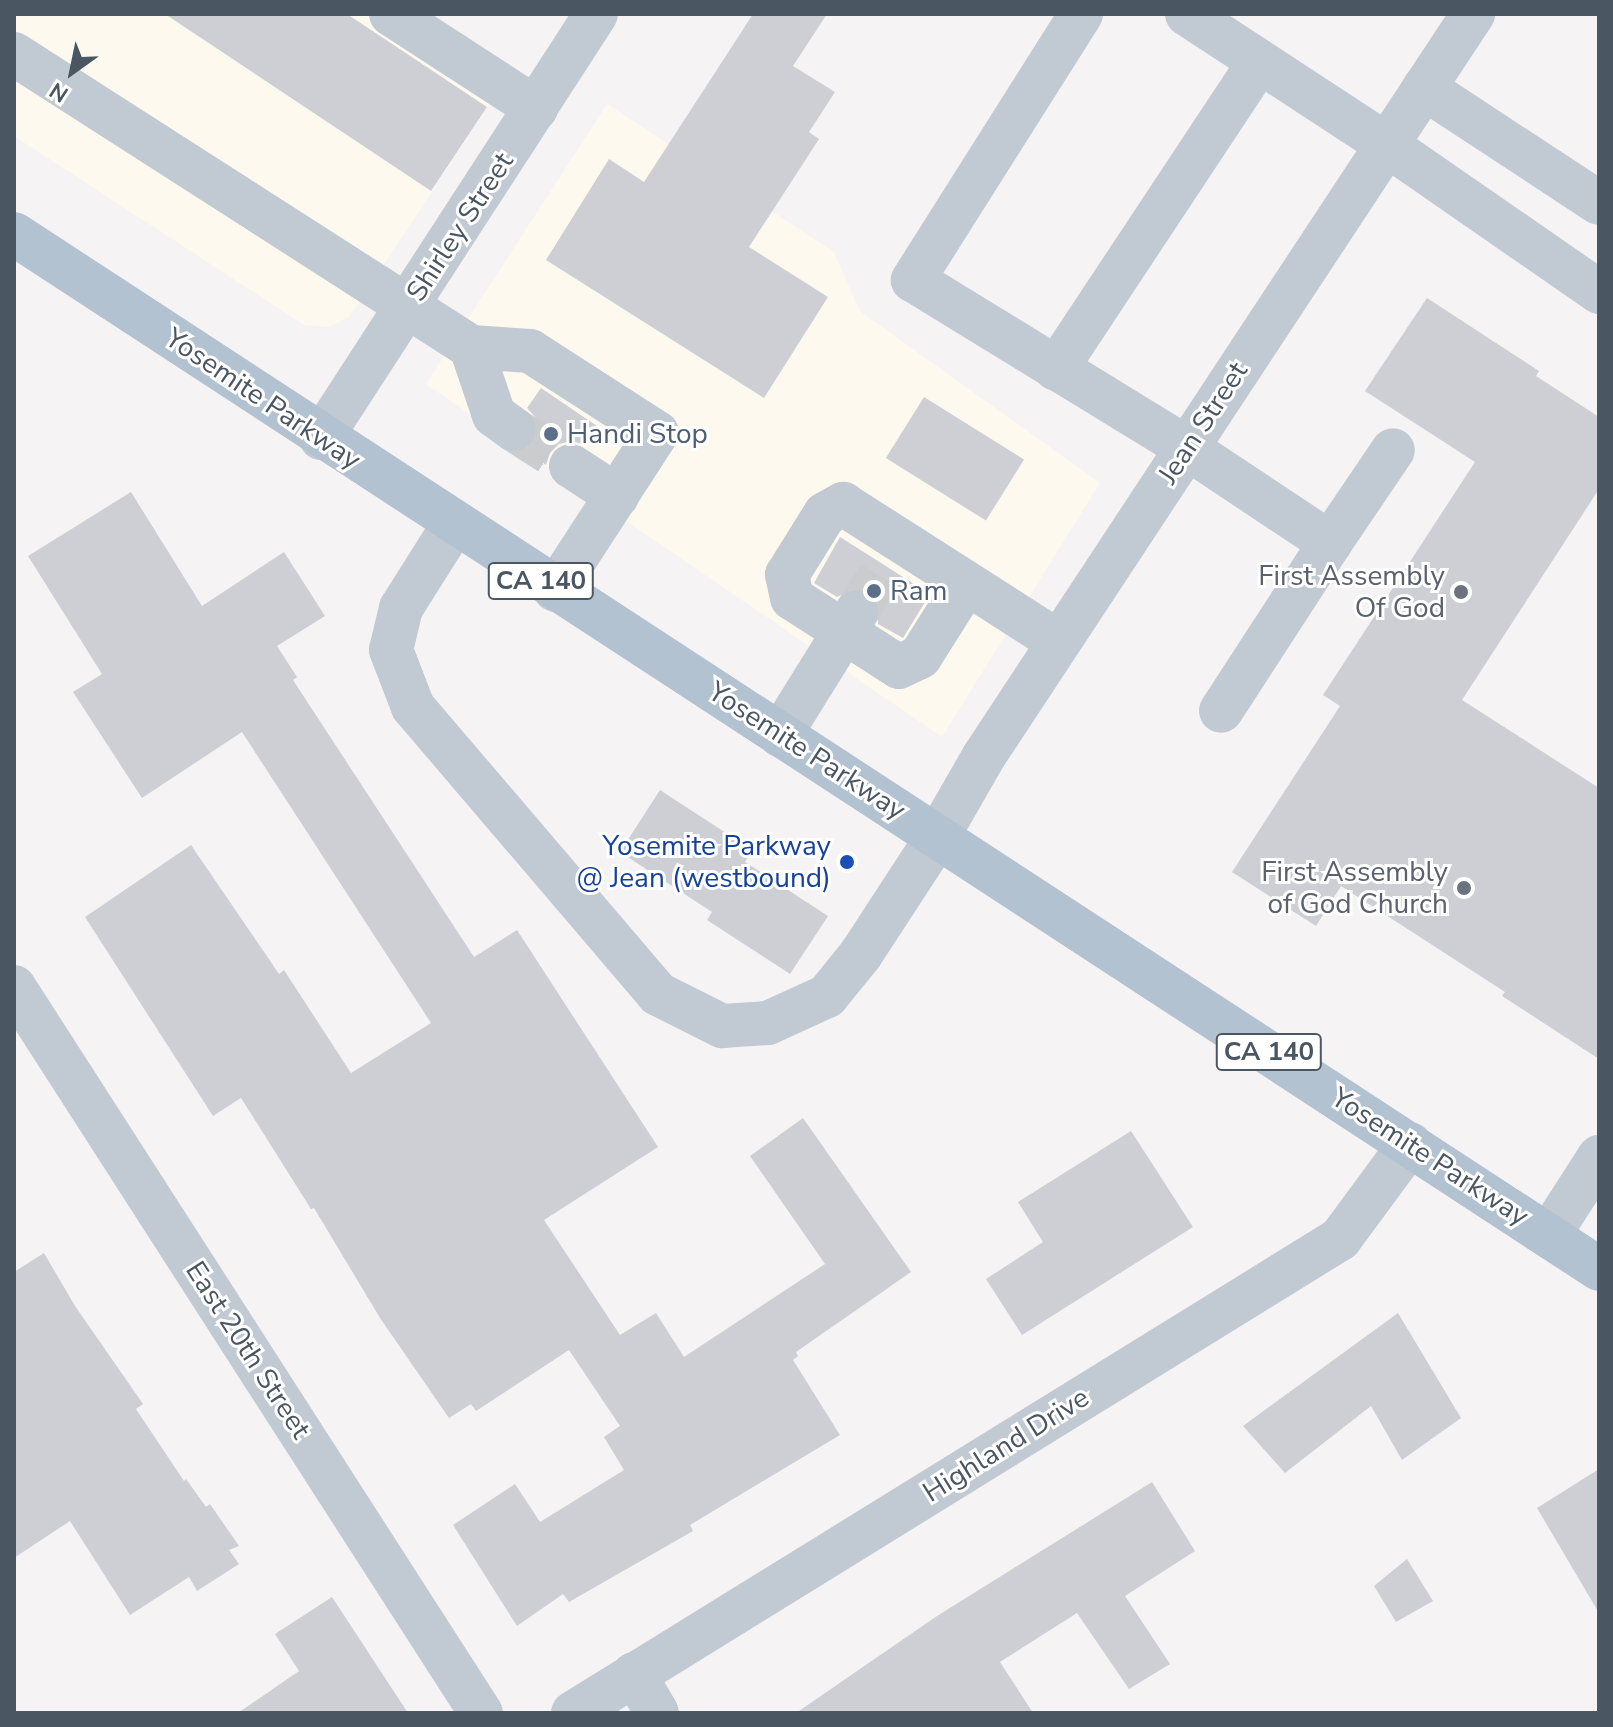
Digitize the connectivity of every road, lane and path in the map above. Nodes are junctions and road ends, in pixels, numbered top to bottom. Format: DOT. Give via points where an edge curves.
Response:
graph roads {
  1 [pos="391,14"];
  2 [pos="596,14"];
  3 [pos="1081,14"];
  4 [pos="1187,14"];
  5 [pos="1473,14"];
  6 [pos="14,54"];
  7 [pos="1258,64"];
  8 [pos="1424,88"];
  9 [pos="536,108"];
  10 [pos="1387,145"];
  11 [pos="1599,203"];
  12 [pos="14,234"];
  13 [pos="1599,292"];
  14 [pos="408,307"];
  15 [pos="471,347"];
  16 [pos="1056,369"];
  17 [pos="513,429"];
  18 [pos="321,438"];
  19 [pos="1187,448"];
  20 [pos="1393,450"];
  21 [pos="571,466"];
  22 [pos="617,496"];
  23 [pos="454,524"];
  24 [pos="1330,543"];
  25 [pos="966,584"];
  26 [pos="555,590"];
  27 [pos="850,623"];
  28 [pos="1059,642"];
  29 [pos="1221,711"];
  30 [pos="780,735"];
  31 [pos="938,836"];
  32 [pos="14,987"];
  33 [pos="1410,1144"];
  34 [pos="1599,1157"];
  35 [pos="1549,1235"];
  36 [pos="1599,1269"];
  37 [pos="634,1674"];
  38 [pos="481,1713"];
  39 [pos="573,1713"];
  40 [pos="657,1713"];
  1 -- 9 [label="street"];
  2 -- 9 [label="street, Shirley Street"];
  3 -- 16 [label="street" via="913,280"];
  4 -- 7 [label="street"];
  5 -- 8 [label="street, Jean Street"];
  6 -- 14 [label="street"];
  7 -- 10 [label="street"];
  7 -- 16 [label="street"];
  8 -- 10 [label="street, Jean Street"];
  8 -- 11 [label="street"];
  9 -- 14 [label="street, Shirley Street"];
  10 -- 13 [label="street"];
  10 -- 19 [label="street, Jean Street"];
  12 -- 18 [label="main road, Yosemite Parkway / CA 140"];
  14 -- 15 [label="street"];
  14 -- 18 [label="street, Shirley Street"];
  15 -- 17 [label="street" via="494,415"];
  15 -- 22 [label="street" via="530,351 657,433"];
  16 -- 19 [label="street"];
  18 -- 23 [label="main road, Yosemite Parkway / CA 140"];
  19 -- 24 [label="street"];
  19 -- 28 [label="street, Jean Street"];
  20 -- 24 [label="street"];
  21 -- 22 [label="street"];
  22 -- 26 [label="street"];
  23 -- 26 [label="main road, Yosemite Parkway / CA 140"];
  23 -- 31 [label="street, Jean Street" via="401,608 391,650 413,707 658,994 722,1026 768,1023 827,996"];
  24 -- 29 [label="street"];
  25 -- 27 [label="street" via="920,657 899,667"];
  25 -- 27 [label="street" via="893,554 843,504 825,514 787,575 792,598"];
  25 -- 28 [label="street"];
  26 -- 30 [label="main road, Yosemite Parkway / CA 140"];
  27 -- 30 [label="street"];
  28 -- 31 [label="street, Jean Street"];
  30 -- 31 [label="main road, Yosemite Parkway / CA 140"];
  31 -- 33 [label="main road, Yosemite Parkway / CA 140"];
  32 -- 38 [label="street, East 20th Street"];
  33 -- 35 [label="main road, Yosemite Parkway / CA 140"];
  33 -- 37 [label="street, Highland Drive" via="1340,1239"];
  34 -- 35 [label="street"];
  35 -- 36 [label="main road, Yosemite Parkway / CA 140"];
  37 -- 39 [label="street, Highland Drive"];
  37 -- 40 [label="street"];
}
